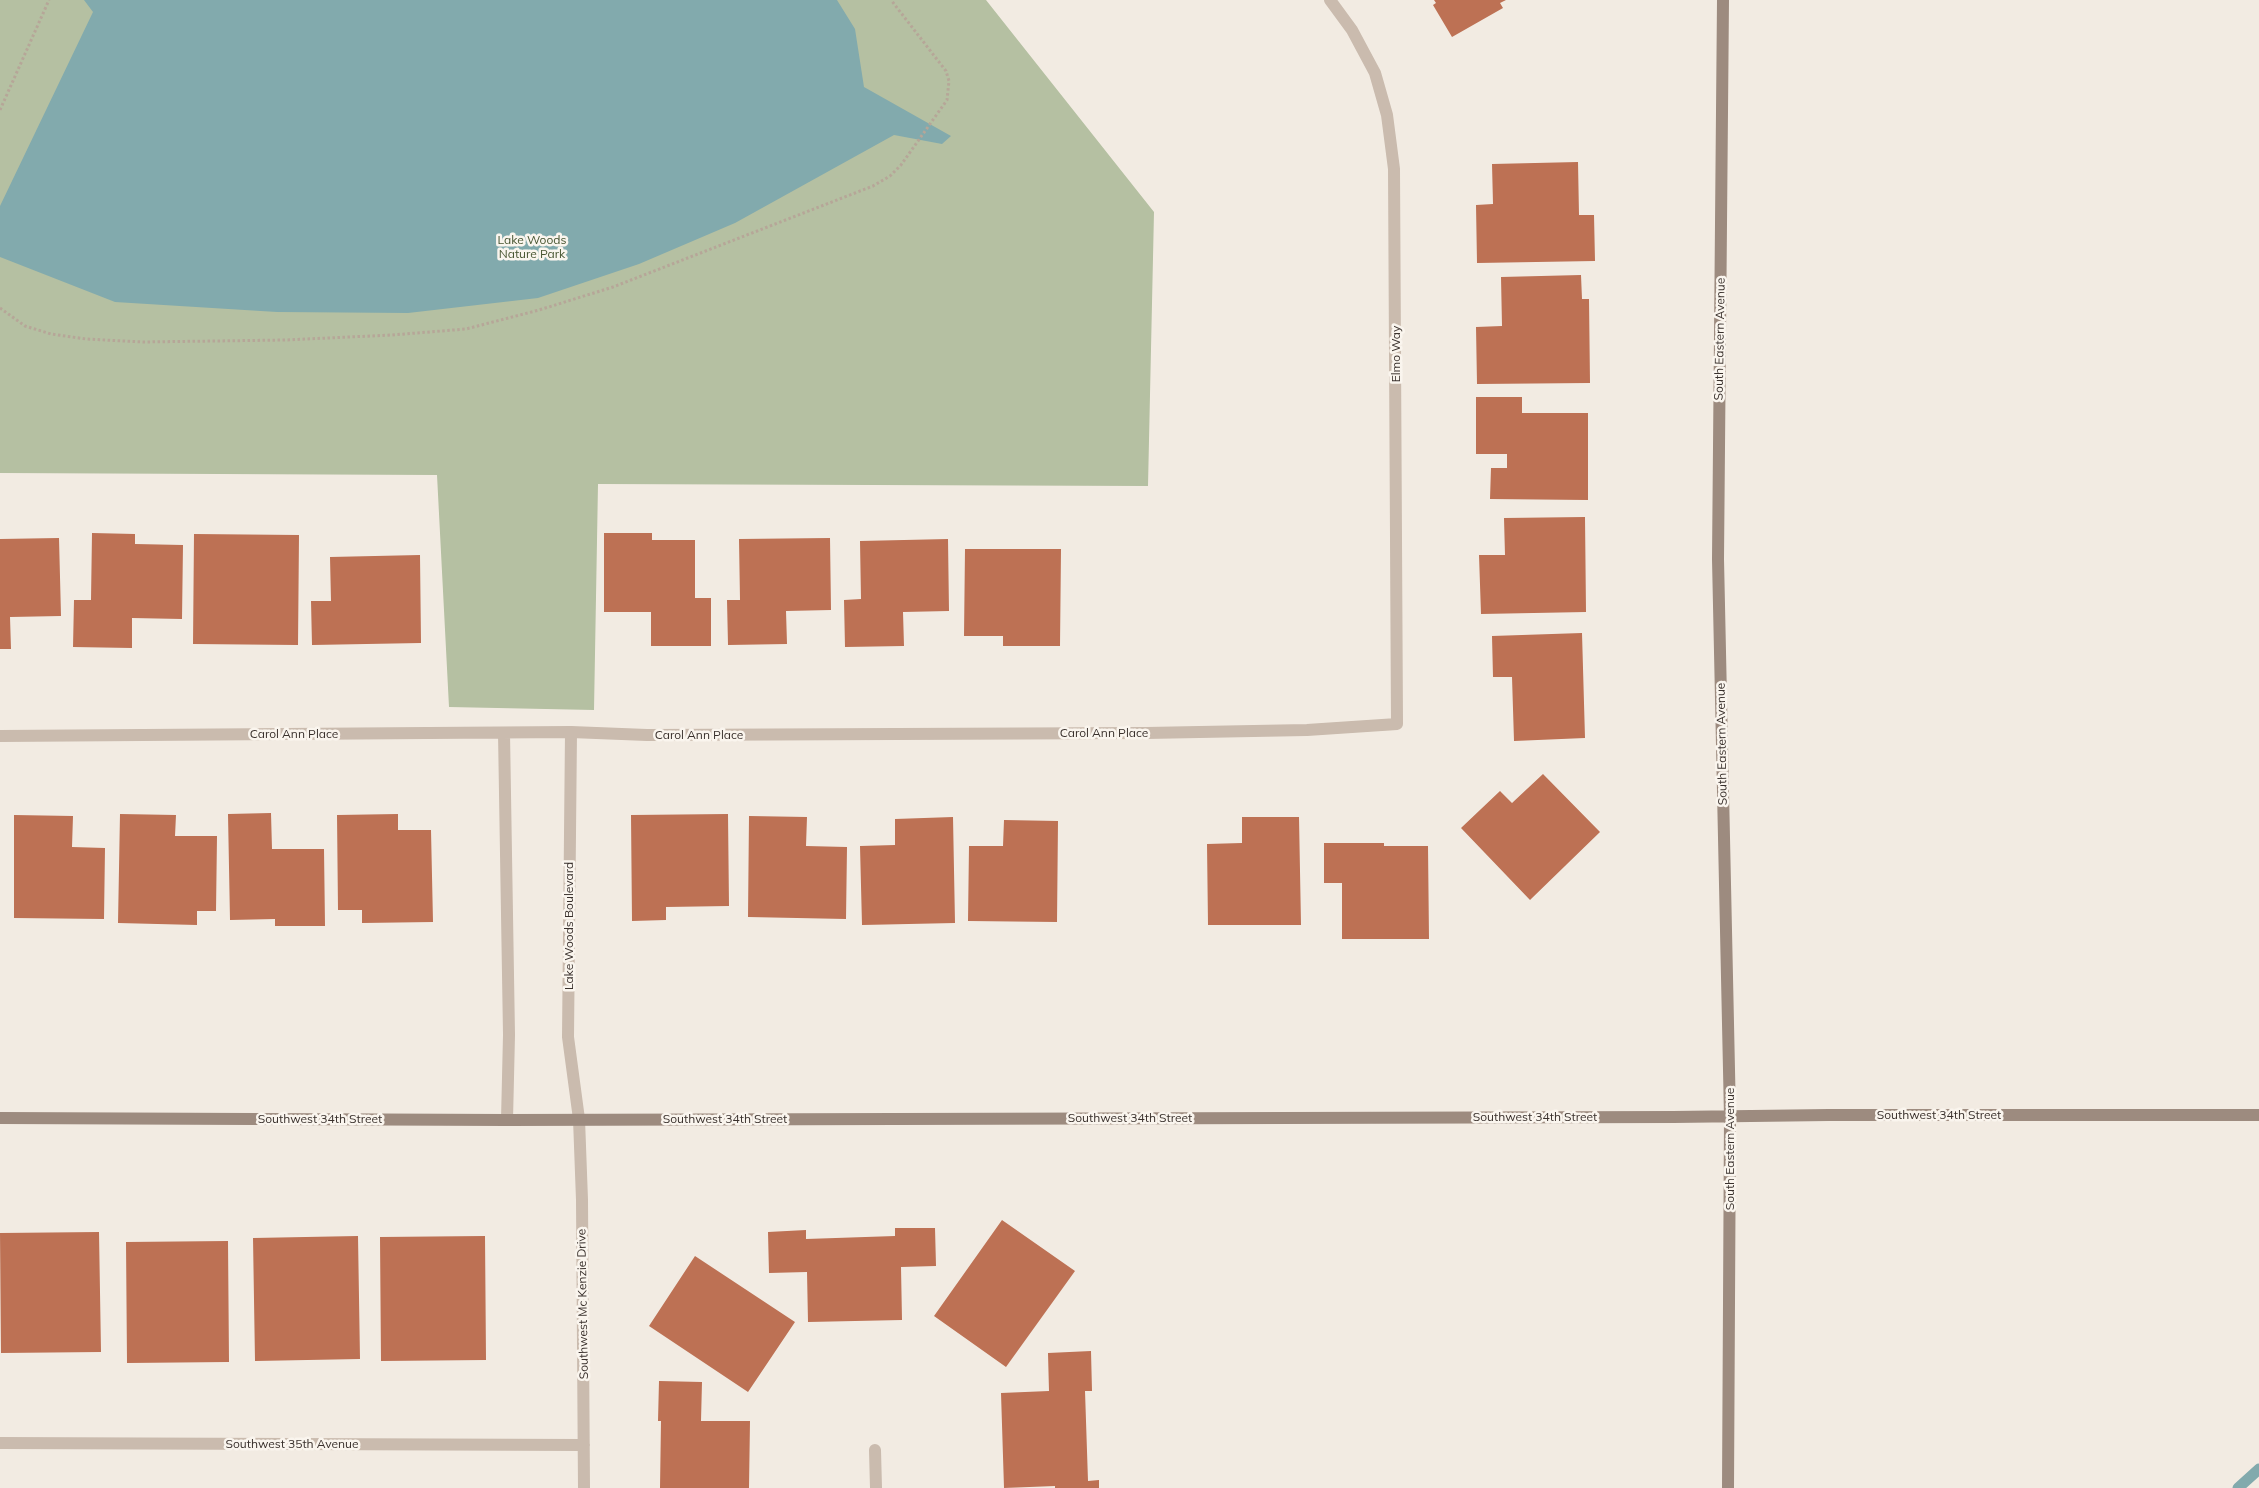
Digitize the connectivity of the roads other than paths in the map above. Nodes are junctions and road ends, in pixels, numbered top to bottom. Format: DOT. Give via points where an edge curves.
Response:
graph roads {
  1 [pos="1330,0"];
  2 [pos="1723,0"];
  3 [pos="1397,724"];
  4 [pos="571,732"];
  5 [pos="504,733"];
  6 [pos="0,736"];
  7 [pos="2259,1115"];
  8 [pos="1730,1116"];
  9 [pos="0,1118"];
  10 [pos="578,1119"];
  11 [pos="507,1120"];
  12 [pos="0,1443"];
  13 [pos="584,1445"];
  14 [pos="875,1450"];
  15 [pos="584,1488"];
  16 [pos="876,1488"];
  17 [pos="1728,1488"];
  1 -- 3 [label="street, Elmo Way" via="1352,30 1375,73 1387,115 1394,170"];
  2 -- 8 [label="street, South Eastern Avenue" via="1718,559"];
  3 -- 4 [label="street, Carol Ann Place" via="1306,730 1146,733 647,735"];
  4 -- 5 [label="street, Carol Ann Place"];
  4 -- 10 [label="street, Lake Woods Boulevard" via="568,1037"];
  5 -- 6 [label="street, Carol Ann Place"];
  5 -- 11 [label="street" via="509,1035"];
  7 -- 8 [label="street, Southwest 34th Street"];
  8 -- 10 [label="street, Southwest 34th Street"];
  8 -- 17 [label="street, South Eastern Avenue"];
  9 -- 11 [label="street, Southwest 34th Street"];
  10 -- 11 [label="street, Southwest 34th Street"];
  10 -- 13 [label="street, Southwest Mc Kenzie Drive" via="582,1200"];
  12 -- 13 [label="street, Southwest 35th Avenue"];
  13 -- 15 [label="street, Southwest Mc Kenzie Drive"];
  14 -- 16 [label="street"];
}
